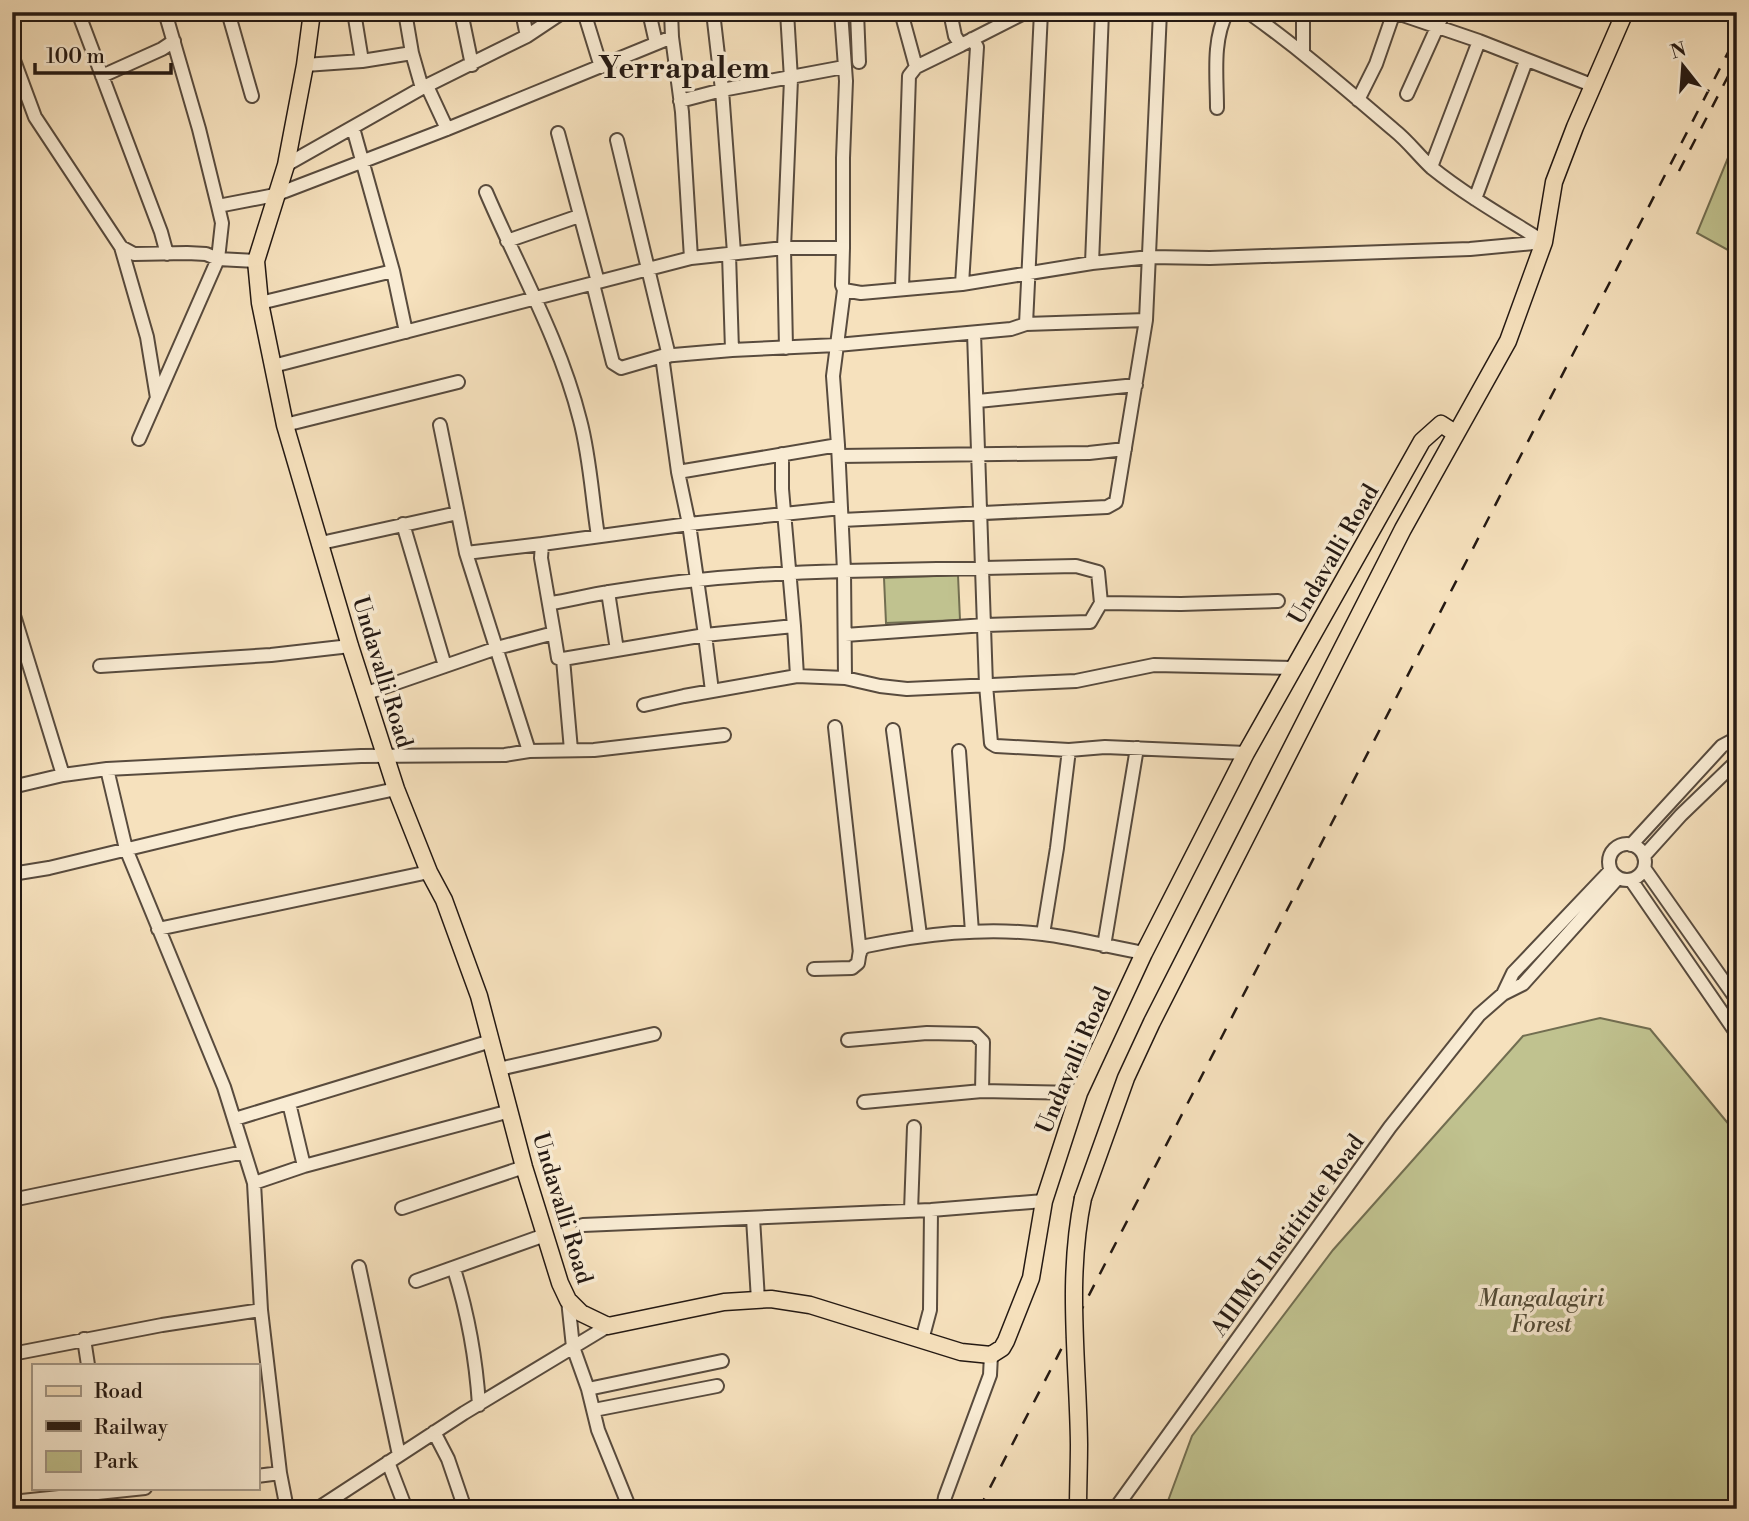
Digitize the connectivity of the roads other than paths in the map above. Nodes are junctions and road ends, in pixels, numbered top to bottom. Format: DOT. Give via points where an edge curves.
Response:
graph roads {
  1 [pos="78,12"];
  2 [pos="165,12"];
  3 [pos="228,12"];
  4 [pos="312,12"];
  5 [pos="354,12"];
  6 [pos="405,12"];
  7 [pos="461,12"];
  8 [pos="522,12"];
  9 [pos="563,12"];
  10 [pos="584,12"];
  11 [pos="649,12"];
  12 [pos="671,12"];
  13 [pos="713,12"];
  14 [pos="787,12"];
  15 [pos="842,12"];
  16 [pos="857,12"];
  17 [pos="901,12"];
  18 [pos="950,12"];
  19 [pos="1026,12"];
  20 [pos="1041,12"];
  21 [pos="1102,12"];
  22 [pos="1160,12"];
  23 [pos="1227,12"];
  24 [pos="1249,12"];
  25 [pos="1303,12"];
  26 [pos="1394,12"];
  27 [pos="1444,12"];
  28 [pos="1625,12"];
  29 [pos="1002,18"];
  30 [pos="1436,28"];
  31 [pos="527,36"];
  32 [pos="672,37"];
  33 [pos="174,41"];
  34 [pos="1479,41"];
  35 [pos="966,42"];
  36 [pos="656,43"];
  37 [pos="412,53"];
  38 [pos="1303,53"];
  39 [pos="12,55"];
  40 [pos="362,61"];
  41 [pos="1526,61"];
  42 [pos="859,62"];
  43 [pos="305,65"];
  44 [pos="472,65"];
  45 [pos="601,67"];
  46 [pos="844,67"];
  47 [pos="916,67"];
  48 [pos="102,76"];
  49 [pos="791,79"];
  50 [pos="1594,86"];
  51 [pos="424,87"];
  52 [pos="722,90"];
  53 [pos="1407,94"];
  54 [pos="251,96"];
  55 [pos="1358,100"];
  56 [pos="680,101"];
  57 [pos="1217,108"];
  58 [pos="353,128"];
  59 [pos="447,129"];
  60 [pos="558,132"];
  61 [pos="617,140"];
  62 [pos="362,162"];
  63 [pos="286,165"];
  64 [pos="1431,167"];
  65 [pos="486,192"];
  66 [pos="275,195"];
  67 [pos="1475,199"];
  68 [pos="218,206"];
  69 [pos="579,216"];
  70 [pos="507,241"];
  71 [pos="1544,242"];
  72 [pos="121,247"];
  73 [pos="784,248"];
  74 [pos="844,248"];
  75 [pos="731,253"];
  76 [pos="167,254"];
  77 [pos="1150,257"];
  78 [pos="691,258"];
  79 [pos="218,259"];
  80 [pos="256,261"];
  81 [pos="1092,263"];
  82 [pos="649,268"];
  83 [pos="393,271"];
  84 [pos="1030,274"];
  85 [pos="595,283"];
  86 [pos="962,284"];
  87 [pos="902,288"];
  88 [pos="844,290"];
  89 [pos="534,299"];
  90 [pos="260,303"];
  91 [pos="1146,320"];
  92 [pos="1026,324"];
  93 [pos="406,332"];
  94 [pos="974,333"];
  95 [pos="837,345"];
  96 [pos="786,348"];
  97 [pos="732,350"];
  98 [pos="665,356"];
  99 [pos="273,366"];
  100 [pos="458,382"];
  101 [pos="1136,386"];
  102 [pos="157,398"];
  103 [pos="978,401"];
  104 [pos="285,425"];
  105 [pos="440,425"];
  106 [pos="1455,433"];
  107 [pos="139,439"];
  108 [pos="1125,449"];
  109 [pos="839,451"];
  110 [pos="782,454"];
  111 [pos="979,455"];
  112 [pos="678,472"];
  113 [pos="458,513"];
  114 [pos="979,513"];
  115 [pos="785,514"];
  116 [pos="841,514"];
  117 [pos="403,524"];
  118 [pos="689,524"];
  119 [pos="598,536"];
  120 [pos="321,542"];
  121 [pos="542,544"];
  122 [pos="466,553"];
  123 [pos="983,570"];
  124 [pos="844,571"];
  125 [pos="788,573"];
  126 [pos="698,581"];
  127 [pos="608,592"];
  128 [pos="1278,601"];
  129 [pos="551,603"];
  130 [pos="1101,603"];
  131 [pos="12,609"];
  132 [pos="985,625"];
  133 [pos="794,626"];
  134 [pos="554,633"];
  135 [pos="705,635"];
  136 [pos="845,635"];
  137 [pos="16,636"];
  138 [pos="350,646"];
  139 [pos="497,648"];
  140 [pos="617,650"];
  141 [pos="563,659"];
  142 [pos="100,666"];
  143 [pos="445,666"];
  144 [pos="1293,668"];
  145 [pos="797,676"];
  146 [pos="845,678"];
  147 [pos="986,685"];
  148 [pos="712,691"];
  149 [pos="366,693"];
  150 [pos="643,705"];
  151 [pos="835,727"];
  152 [pos="893,730"];
  153 [pos="724,735"];
  154 [pos="1737,738"];
  155 [pos="1137,748"];
  156 [pos="571,750"];
  157 [pos="1069,750"];
  158 [pos="529,751"];
  159 [pos="959,751"];
  160 [pos="1246,753"];
  161 [pos="386,756"];
  162 [pos="1737,761"];
  163 [pos="107,769"];
  164 [pos="63,775"];
  165 [pos="12,786"];
  166 [pos="396,789"];
  167 [pos="1631,845"];
  168 [pos="126,849"];
  169 [pos="1644,862"];
  170 [pos="429,872"];
  171 [pos="12,874"];
  172 [pos="1620,876"];
  173 [pos="158,929"];
  174 [pos="972,932"];
  175 [pos="920,934"];
  176 [pos="1043,934"];
  177 [pos="1104,946"];
  178 [pos="859,953"];
  179 [pos="1144,953"];
  180 [pos="814,969"];
  181 [pos="1737,1000"];
  182 [pos="654,1034"];
  183 [pos="1737,1034"];
  184 [pos="848,1040"];
  185 [pos="491,1041"];
  186 [pos="499,1069"];
  187 [pos="982,1091"];
  188 [pos="1079,1093"];
  189 [pos="864,1101"];
  190 [pos="289,1103"];
  191 [pos="510,1111"];
  192 [pos="235,1119"];
  193 [pos="914,1127"];
  194 [pos="244,1152"];
  195 [pos="304,1166"];
  196 [pos="524,1167"];
  197 [pos="254,1183"];
  198 [pos="12,1200"];
  199 [pos="1044,1201"];
  200 [pos="401,1208"];
  201 [pos="931,1210"];
  202 [pos="911,1211"];
  203 [pos="753,1217"];
  204 [pos="583,1225"];
  205 [pos="545,1235"];
  206 [pos="359,1266"];
  207 [pos="454,1269"];
  208 [pos="416,1281"];
  209 [pos="568,1300"];
  210 [pos="758,1300"];
  211 [pos="261,1310"];
  212 [pos="608,1326"];
  213 [pos="84,1339"];
  214 [pos="922,1340"];
  215 [pos="573,1347"];
  216 [pos="12,1354"];
  217 [pos="991,1355"];
  218 [pos="722,1361"];
  219 [pos="88,1364"];
  220 [pos="717,1387"];
  221 [pos="588,1389"];
  222 [pos="479,1405"];
  223 [pos="594,1410"];
  224 [pos="434,1432"];
  225 [pos="393,1459"];
  226 [pos="280,1473"];
  227 [pos="259,1476"];
  228 [pos="130,1490"];
  229 [pos="12,1502"];
  230 [pos="288,1509"];
  231 [pos="317,1509"];
  232 [pos="406,1509"];
  233 [pos="465,1509"];
  234 [pos="630,1509"];
  235 [pos="943,1509"];
  236 [pos="1078,1509"];
  237 [pos="1115,1509"];
  1 -- 48 [label="street"];
  2 -- 33 [label="street"];
  3 -- 54 [label="street"];
  4 -- 43 [label="main road, Undavalli Road"];
  5 -- 40 [label="street"];
  6 -- 37 [label="street"];
  7 -- 44 [label="street"];
  8 -- 31 [label="street"];
  9 -- 31 [label="street"];
  10 -- 45 [label="street"];
  11 -- 36 [label="street"];
  12 -- 32 [label="street"];
  13 -- 52 [label="street"];
  14 -- 49 [label="street"];
  15 -- 46 [label="street"];
  16 -- 42 [label="street"];
  17 -- 47 [label="street"];
  18 -- 35 [label="street" via="955,36"];
  19 -- 29 [label="street"];
  20 -- 84 [label="street"];
  21 -- 81 [label="street"];
  22 -- 77 [label="street"];
  23 -- 57 [label="street" via="1217,47"];
  24 -- 38 [label="street"];
  25 -- 38 [label="street"];
  26 -- 30 [label="street"];
  26 -- 55 [label="street"];
  27 -- 30 [label="street"];
  28 -- 50 [label="main road"];
  29 -- 35 [label="street"];
  30 -- 34 [label="street"];
  30 -- 53 [label="street"];
  31 -- 44 [label="street"];
  32 -- 36 [label="street"];
  32 -- 56 [label="street"];
  33 -- 48 [label="street"];
  33 -- 68 [label="street"];
  34 -- 41 [label="street"];
  34 -- 64 [label="street"];
  35 -- 47 [label="street"];
  35 -- 86 [label="street" via="977,47"];
  36 -- 45 [label="street"];
  37 -- 40 [label="street"];
  37 -- 51 [label="street"];
  38 -- 55 [label="street"];
  39 -- 72 [label="street" via="36,117"];
  40 -- 43 [label="street"];
  41 -- 50 [label="street"];
  41 -- 67 [label="street"];
  43 -- 63 [label="main road, Undavalli Road"];
  44 -- 51 [label="street"];
  45 -- 59 [label="street"];
  46 -- 49 [label="street"];
  46 -- 74 [label="street"];
  47 -- 87 [label="street" via="909,76"];
  48 -- 76 [label="street"];
  49 -- 52 [label="street"];
  49 -- 73 [label="street"];
  50 -- 71 [label="main road" via="1554,182"];
  51 -- 58 [label="street"];
  51 -- 59 [label="street"];
  52 -- 56 [label="street"];
  52 -- 75 [label="street"];
  55 -- 64 [label="street"];
  56 -- 78 [label="street"];
  58 -- 62 [label="street"];
  58 -- 63 [label="street"];
  59 -- 62 [label="street"];
  60 -- 69 [label="street"];
  61 -- 82 [label="street"];
  62 -- 66 [label="street"];
  62 -- 83 [label="street"];
  63 -- 66 [label="main road, Undavalli Road"];
  64 -- 67 [label="street"];
  65 -- 70 [label="street"];
  66 -- 68 [label="street"];
  66 -- 80 [label="main road, Undavalli Road"];
  67 -- 71 [label="street"];
  68 -- 79 [label="street" via="222,223"];
  69 -- 70 [label="street"];
  69 -- 85 [label="street"];
  70 -- 89 [label="street"];
  71 -- 77 [label="street" via="1458,250"];
  71 -- 106 [label="main road" via="1507,341"];
  72 -- 76 [label="street" via="134,254"];
  72 -- 102 [label="street" via="147,337"];
  73 -- 74 [label="street"];
  73 -- 75 [label="street"];
  73 -- 96 [label="street"];
  74 -- 88 [label="street"];
  75 -- 78 [label="street"];
  75 -- 97 [label="street"];
  76 -- 79 [label="street" via="206,254"];
  77 -- 81 [label="street"];
  77 -- 91 [label="street"];
  78 -- 82 [label="street"];
  79 -- 80 [label="street"];
  79 -- 102 [label="street"];
  80 -- 90 [label="main road, Undavalli Road"];
  81 -- 84 [label="street"];
  82 -- 85 [label="street"];
  82 -- 98 [label="street"];
  83 -- 90 [label="street"];
  83 -- 93 [label="street"];
  84 -- 86 [label="street"];
  84 -- 92 [label="street"];
  85 -- 89 [label="street"];
  85 -- 98 [label="street" via="615,366"];
  86 -- 87 [label="street"];
  87 -- 88 [label="street" via="861,293"];
  88 -- 95 [label="street"];
  89 -- 93 [label="street"];
  89 -- 119 [label="street" via="580,421"];
  90 -- 99 [label="main road, Undavalli Road"];
  91 -- 92 [label="street"];
  91 -- 101 [label="street"];
  92 -- 94 [label="street"];
  93 -- 99 [label="street"];
  94 -- 95 [label="street"];
  94 -- 103 [label="street"];
  95 -- 96 [label="street"];
  95 -- 109 [label="street" via="833,376"];
  96 -- 97 [label="street"];
  97 -- 98 [label="street"];
  98 -- 112 [label="street"];
  99 -- 104 [label="main road, Undavalli Road"];
  100 -- 104 [label="street"];
  101 -- 103 [label="street"];
  101 -- 108 [label="street"];
  102 -- 107 [label="street"];
  103 -- 111 [label="street"];
  104 -- 120 [label="main road, Undavalli Road"];
  105 -- 113 [label="street"];
  106 -- 144 [label="main road, Undavalli Road" via="1441,424 1422,441"];
  106 -- 236 [label="main road, bridge" via="1152,1022 1126,1078 1083,1198 1073,1275"];
  108 -- 111 [label="street"];
  108 -- 114 [label="street" via="1112,506"];
  109 -- 110 [label="street"];
  109 -- 111 [label="street"];
  109 -- 116 [label="street"];
  110 -- 112 [label="street"];
  110 -- 115 [label="street"];
  111 -- 114 [label="street"];
  112 -- 118 [label="street"];
  113 -- 117 [label="street"];
  113 -- 122 [label="street"];
  114 -- 116 [label="street"];
  114 -- 123 [label="street"];
  115 -- 116 [label="street"];
  115 -- 118 [label="street"];
  115 -- 125 [label="street"];
  116 -- 124 [label="street"];
  117 -- 120 [label="street"];
  117 -- 143 [label="street"];
  118 -- 119 [label="street"];
  118 -- 126 [label="street"];
  119 -- 121 [label="street"];
  120 -- 138 [label="main road, Undavalli Road"];
  121 -- 122 [label="street"];
  121 -- 129 [label="street"];
  122 -- 139 [label="street"];
  123 -- 124 [label="street"];
  123 -- 130 [label="street" via="1076,566 1098,572"];
  123 -- 132 [label="street"];
  124 -- 125 [label="street"];
  124 -- 136 [label="street"];
  125 -- 126 [label="street"];
  125 -- 133 [label="street"];
  126 -- 127 [label="street"];
  126 -- 135 [label="street"];
  127 -- 129 [label="street"];
  127 -- 140 [label="street"];
  128 -- 130 [label="street"];
  129 -- 134 [label="street"];
  130 -- 132 [label="street" via="1090,622"];
  131 -- 137 [label="street"];
  132 -- 136 [label="street"];
  132 -- 147 [label="street"];
  133 -- 135 [label="street"];
  133 -- 145 [label="street"];
  134 -- 139 [label="street"];
  134 -- 141 [label="street" via="556,653"];
  135 -- 140 [label="street"];
  135 -- 148 [label="street"];
  136 -- 146 [label="street"];
  137 -- 164 [label="street"];
  138 -- 142 [label="street"];
  138 -- 149 [label="main road, Undavalli Road"];
  139 -- 143 [label="street"];
  139 -- 158 [label="street"];
  140 -- 141 [label="street"];
  141 -- 156 [label="street"];
  143 -- 149 [label="street"];
  144 -- 147 [label="street" via="1154,665 1076,681"];
  144 -- 160 [label="main road, Undavalli Road"];
  145 -- 146 [label="street"];
  145 -- 148 [label="street"];
  146 -- 147 [label="street" via="907,689"];
  147 -- 157 [label="street" via="993,745"];
  148 -- 150 [label="street"];
  149 -- 161 [label="main road, Undavalli Road"];
  151 -- 178 [label="street"];
  152 -- 175 [label="street"];
  153 -- 156 [label="street"];
  154 -- 167 [label="street" via="1723,746"];
  155 -- 157 [label="street"];
  155 -- 160 [label="street"];
  155 -- 177 [label="street"];
  156 -- 158 [label="street"];
  157 -- 176 [label="street"];
  158 -- 161 [label="street"];
  159 -- 174 [label="street"];
  160 -- 179 [label="main road, Undavalli Road"];
  161 -- 163 [label="street"];
  161 -- 166 [label="main road, Undavalli Road"];
  162 -- 169 [label="street, AIIIMS Instititute Road" via="1681,816"];
  163 -- 164 [label="street"];
  163 -- 168 [label="street"];
  164 -- 165 [label="street"];
  166 -- 168 [label="street"];
  166 -- 170 [label="main road, Undavalli Road"];
  167 -- 169 [label="street" via="1641,851"];
  167 -- 172 [label="street, AIIIMS Instititute Road" via="1620,846 1609,858"];
  168 -- 171 [label="street"];
  168 -- 173 [label="street"];
  169 -- 172 [label="street, AIIIMS Instititute Road" via="1637,878"];
  169 -- 181 [label="street"];
  170 -- 173 [label="street"];
  170 -- 185 [label="main road, Undavalli Road" via="480,996"];
  172 -- 183 [label="street"];
  172 -- 237 [label="street, AIIIMS Instititute Road" via="1523,984 1503,993 1479,1015 1390,1127"];
  173 -- 192 [label="street"];
  174 -- 175 [label="street"];
  174 -- 176 [label="street"];
  175 -- 178 [label="street" via="866,946"];
  176 -- 177 [label="street"];
  177 -- 179 [label="street"];
  178 -- 180 [label="street" via="852,968"];
  179 -- 188 [label="main road, Undavalli Road"];
  182 -- 186 [label="street"];
  184 -- 187 [label="street" via="975,1034 983,1042"];
  185 -- 186 [label="main road, Undavalli Road"];
  185 -- 190 [label="street"];
  186 -- 191 [label="main road, Undavalli Road"];
  187 -- 188 [label="street"];
  187 -- 189 [label="street"];
  188 -- 199 [label="main road, Undavalli Road"];
  190 -- 192 [label="street"];
  190 -- 195 [label="street"];
  191 -- 195 [label="street"];
  191 -- 196 [label="main road, Undavalli Road"];
  192 -- 194 [label="street"];
  193 -- 202 [label="street"];
  194 -- 197 [label="street"];
  194 -- 198 [label="street"];
  195 -- 197 [label="street"];
  196 -- 200 [label="street"];
  196 -- 205 [label="main road, Undavalli Road"];
  197 -- 211 [label="street"];
  199 -- 201 [label="street"];
  199 -- 217 [label="main road, Undavalli Road" via="1031,1278 1006,1341"];
  201 -- 202 [label="street"];
  201 -- 214 [label="street" via="930,1310"];
  202 -- 203 [label="street"];
  203 -- 204 [label="street"];
  203 -- 210 [label="street"];
  205 -- 207 [label="street"];
  205 -- 209 [label="main road, Undavalli Road"];
  206 -- 225 [label="street"];
  207 -- 208 [label="street"];
  207 -- 222 [label="street" via="477,1363"];
  209 -- 212 [label="main road, Undavalli Road" via="581,1313"];
  209 -- 215 [label="street"];
  210 -- 212 [label="main road" via="724,1302"];
  210 -- 214 [label="main road" via="810,1305"];
  211 -- 213 [label="street"];
  211 -- 226 [label="street"];
  212 -- 215 [label="street"];
  213 -- 216 [label="street"];
  213 -- 219 [label="street"];
  214 -- 217 [label="main road"];
  215 -- 221 [label="street"];
  215 -- 222 [label="street"];
  217 -- 235 [label="street" via="990,1375"];
  218 -- 221 [label="street"];
  220 -- 223 [label="street"];
  221 -- 223 [label="street"];
  222 -- 224 [label="street"];
  223 -- 234 [label="street"];
  224 -- 225 [label="street"];
  224 -- 233 [label="street"];
  225 -- 231 [label="street"];
  225 -- 232 [label="street"];
  226 -- 227 [label="street"];
  226 -- 230 [label="street"];
  228 -- 229 [label="street"];
}
